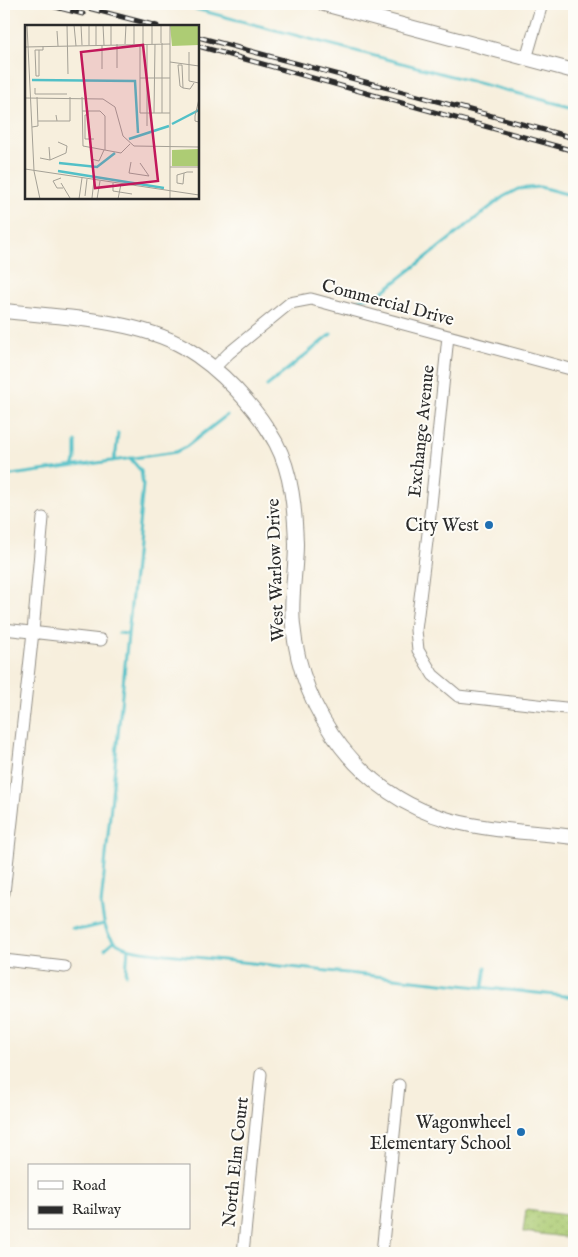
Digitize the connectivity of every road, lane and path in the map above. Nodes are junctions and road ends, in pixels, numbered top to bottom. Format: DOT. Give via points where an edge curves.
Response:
graph roads {
  1 [pos="324,4"];
  2 [pos="542,4"];
  3 [pos="344,6"];
  4 [pos="526,59"];
  5 [pos="574,72"];
  6 [pos="4,311"];
  7 [pos="448,336"];
  8 [pos="213,369"];
  9 [pos="574,370"];
  10 [pos="43,518"];
  11 [pos="4,630"];
  12 [pos="33,632"];
  13 [pos="101,640"];
  14 [pos="574,709"];
  15 [pos="574,837"];
  16 [pos="4,893"];
  17 [pos="4,960"];
  18 [pos="65,967"];
  19 [pos="261,1074"];
  20 [pos="399,1086"];
  21 [pos="243,1253"];
  22 [pos="382,1253"];
  1 -- 3 [label="street"];
  2 -- 4 [label="street"];
  3 -- 4 [label="street"];
  4 -- 5 [label="street"];
  6 -- 8 [label="street, West Warlow Drive" via="125,326 184,347"];
  7 -- 8 [label="street, Commercial Drive" via="311,299 290,303"];
  7 -- 9 [label="street, Commercial Drive"];
  7 -- 14 [label="street, Exchange Avenue" via="416,630 418,650 433,675 458,696"];
  8 -- 15 [label="street, West Warlow Drive" via="232,384 252,407 277,444 287,473 294,509 296,546 292,624 299,663 309,694 340,748 402,800 448,819 476,826"];
  10 -- 12 [label="street"];
  11 -- 12 [label="street"];
  12 -- 13 [label="street"];
  12 -- 16 [label="street"];
  17 -- 18 [label="street"];
  19 -- 21 [label="street, North Elm Court"];
  20 -- 22 [label="street"];
}
